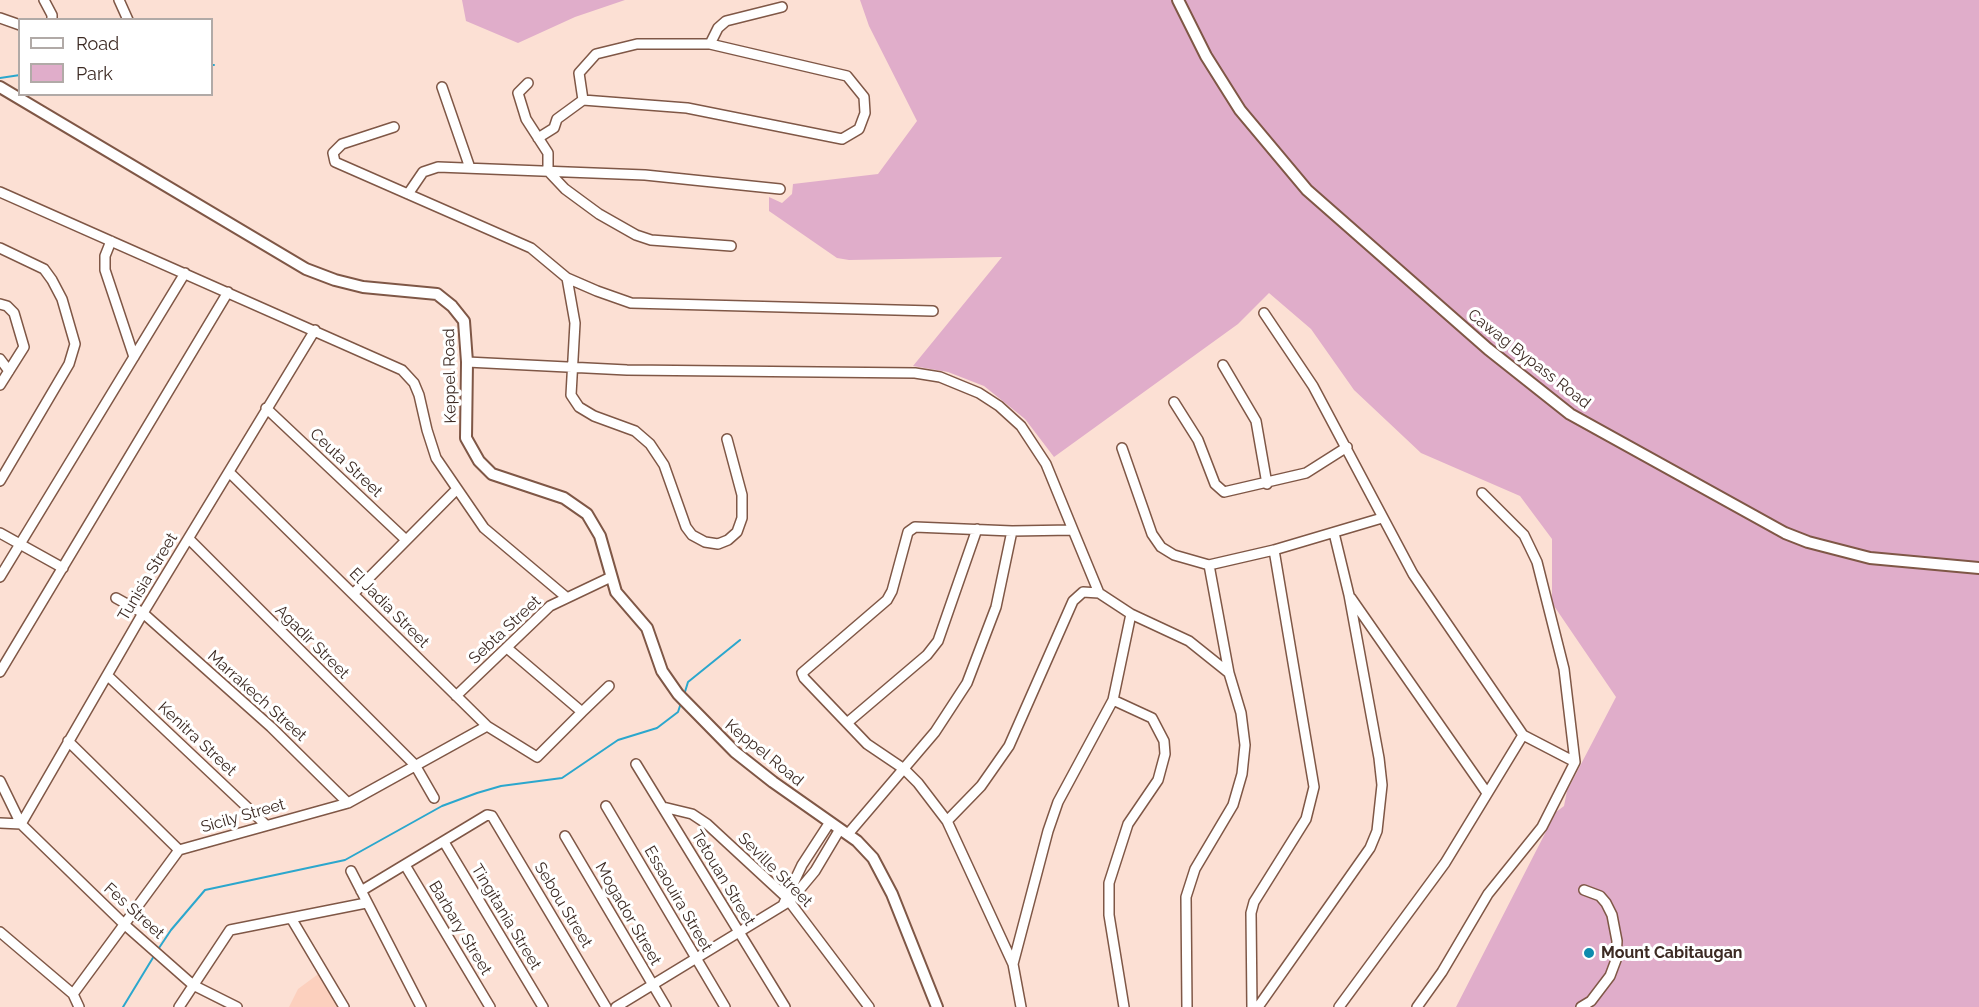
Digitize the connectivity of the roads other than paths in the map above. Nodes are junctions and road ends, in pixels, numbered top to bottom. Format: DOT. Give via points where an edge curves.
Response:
graph roads {
  1 [pos="44,0"];
  2 [pos="119,0"];
  3 [pos="1178,0"];
  4 [pos="782,6"];
  5 [pos="0,18"];
  6 [pos="52,18"];
  7 [pos="127,18"];
  8 [pos="18,24"];
  9 [pos="710,44"];
  10 [pos="528,83"];
  11 [pos="442,87"];
  12 [pos="4,89"];
  13 [pos="583,100"];
  14 [pos="394,127"];
  15 [pos="538,138"];
  16 [pos="470,168"];
  17 [pos="548,171"];
  18 [pos="780,189"];
  19 [pos="0,192"];
  20 [pos="408,194"];
  21 [pos="111,241"];
  22 [pos="731,246"];
  23 [pos="0,248"];
  24 [pos="185,273"];
  25 [pos="567,278"];
  26 [pos="228,292"];
  27 [pos="0,304"];
  28 [pos="933,311"];
  29 [pos="1264,314"];
  30 [pos="315,330"];
  31 [pos="134,357"];
  32 [pos="0,359"];
  33 [pos="467,362"];
  34 [pos="1223,365"];
  35 [pos="573,366"];
  36 [pos="9,371"];
  37 [pos="0,385"];
  38 [pos="1174,402"];
  39 [pos="266,408"];
  40 [pos="727,440"];
  41 [pos="1347,447"];
  42 [pos="1122,448"];
  43 [pos="230,472"];
  44 [pos="0,481"];
  45 [pos="1267,484"];
  46 [pos="457,489"];
  47 [pos="1482,494"];
  48 [pos="1382,518"];
  49 [pos="977,529"];
  50 [pos="1073,530"];
  51 [pos="1012,531"];
  52 [pos="0,533"];
  53 [pos="1334,533"];
  54 [pos="189,539"];
  55 [pos="406,540"];
  56 [pos="20,544"];
  57 [pos="1274,550"];
  58 [pos="1209,565"];
  59 [pos="63,568"];
  60 [pos="1979,568"];
  61 [pos="0,577"];
  62 [pos="611,578"];
  63 [pos="1099,593"];
  64 [pos="353,594"];
  65 [pos="1349,595"];
  66 [pos="566,597"];
  67 [pos="116,598"];
  68 [pos="143,613"];
  69 [pos="1131,614"];
  70 [pos="507,648"];
  71 [pos="0,672"];
  72 [pos="1228,673"];
  73 [pos="107,675"];
  74 [pos="609,686"];
  75 [pos="456,696"];
  76 [pos="1113,700"];
  77 [pos="582,712"];
  78 [pos="847,723"];
  79 [pos="487,726"];
  80 [pos="1523,735"];
  81 [pos="68,741"];
  82 [pos="1575,762"];
  83 [pos="636,764"];
  84 [pos="415,765"];
  85 [pos="904,769"];
  86 [pos="0,781"];
  87 [pos="1487,793"];
  88 [pos="434,798"];
  89 [pos="348,803"];
  90 [pos="606,806"];
  91 [pos="663,807"];
  92 [pos="946,821"];
  93 [pos="830,822"];
  94 [pos="0,823"];
  95 [pos="21,824"];
  96 [pos="266,825"];
  97 [pos="844,831"];
  98 [pos="565,836"];
  99 [pos="444,842"];
  100 [pos="179,850"];
  101 [pos="405,865"];
  102 [pos="351,871"];
  103 [pos="1584,890"];
  104 [pos="361,891"];
  105 [pos="786,902"];
  106 [pos="366,903"];
  107 [pos="291,918"];
  108 [pos="125,924"];
  109 [pos="0,932"];
  110 [pos="739,932"];
  111 [pos="696,959"];
  112 [pos="1013,964"];
  113 [pos="193,985"];
  114 [pos="653,985"];
  115 [pos="73,994"];
  116 [pos="79,1007"];
  117 [pos="179,1007"];
  118 [pos="237,1007"];
  119 [pos="344,1007"];
  120 [pos="421,1007"];
  121 [pos="490,1007"];
  122 [pos="543,1007"];
  123 [pos="606,1007"];
  124 [pos="616,1007"];
  125 [pos="666,1007"];
  126 [pos="725,1007"];
  127 [pos="785,1007"];
  128 [pos="869,1007"];
  129 [pos="937,1007"];
  130 [pos="1022,1007"];
  131 [pos="1124,1007"];
  132 [pos="1187,1007"];
  133 [pos="1252,1007"];
  134 [pos="1258,1007"];
  135 [pos="1339,1007"];
  136 [pos="1417,1007"];
  137 [pos="1581,1007"];
  1 -- 6 [label="street"];
  2 -- 7 [label="street"];
  3 -- 60 [label="street, Cawag Bypass Road" via="1206,56 1240,110 1307,190 1488,349 1570,414 1755,517 1808,542 1870,558"];
  4 -- 9 [label="street" via="726,21"];
  5 -- 8 [label="street"];
  9 -- 13 [label="street" via="637,44 596,54 579,73"];
  9 -- 13 [label="street" via="847,76 864,97 865,113 859,129 842,139 687,108"];
  10 -- 15 [label="street" via="518,93 526,119"];
  11 -- 16 [label="street"];
  12 -- 33 [label="street, Keppel Road" via="306,269 363,287 437,294 464,321"];
  13 -- 15 [label="street"];
  14 -- 20 [label="street" via="342,144 333,153 335,162"];
  15 -- 17 [label="street" via="548,153"];
  16 -- 17 [label="street"];
  16 -- 20 [label="street" via="438,167 423,172"];
  17 -- 18 [label="street" via="645,175"];
  17 -- 22 [label="street" via="599,214 636,235 651,240"];
  19 -- 21 [label="street"];
  20 -- 25 [label="street" via="531,248"];
  21 -- 24 [label="street"];
  21 -- 31 [label="street" via="105,270"];
  23 -- 44 [label="street" via="48,274 62,299 75,344 69,364"];
  24 -- 26 [label="street"];
  24 -- 31 [label="street"];
  25 -- 28 [label="street" via="631,303"];
  25 -- 35 [label="street" via="575,323"];
  26 -- 30 [label="street"];
  26 -- 59 [label="street"];
  27 -- 36 [label="street" via="14,313 24,347"];
  29 -- 41 [label="street" via="1313,386"];
  30 -- 39 [label="street, Tunisia Street"];
  30 -- 46 [label="street" via="392,364 414,383 436,458"];
  31 -- 56 [label="street"];
  32 -- 36 [label="street"];
  33 -- 35 [label="street"];
  33 -- 62 [label="street, Keppel Road" via="466,438 479,461 492,474 564,498 580,508 597,528"];
  34 -- 45 [label="street" via="1256,421"];
  35 -- 40 [label="street" via="572,395 579,407 635,431 650,444 664,465 686,527 698,540 723,543 732,537 742,518 740,486"];
  35 -- 50 [label="street" via="915,373 940,377 979,393 1021,426 1046,464"];
  36 -- 37 [label="street"];
  38 -- 45 [label="street" via="1193,430 1218,488 1230,492"];
  39 -- 43 [label="street, Tunisia Street"];
  39 -- 55 [label="street, Ceuta Street"];
  41 -- 45 [label="street" via="1306,473"];
  41 -- 48 [label="street"];
  42 -- 58 [label="street" via="1152,534 1161,547"];
  43 -- 54 [label="street, Tunisia Street"];
  43 -- 64 [label="street, El Jadia Street"];
  46 -- 55 [label="street"];
  46 -- 66 [label="street" via="484,528"];
  47 -- 82 [label="street" via="1524,535 1538,562 1564,669"];
  48 -- 53 [label="street"];
  48 -- 80 [label="street" via="1429,600"];
  49 -- 51 [label="street"];
  49 -- 78 [label="street" via="938,640 927,656"];
  49 -- 78 [label="street" via="911,528 887,600 803,672 804,678"];
  50 -- 51 [label="street"];
  50 -- 63 [label="street"];
  51 -- 85 [label="street" via="996,607 967,683"];
  52 -- 56 [label="street"];
  53 -- 57 [label="street"];
  53 -- 65 [label="street"];
  54 -- 68 [label="street, Tunisia Street"];
  54 -- 84 [label="street, Agadir Street"];
  55 -- 64 [label="street"];
  56 -- 59 [label="street"];
  56 -- 61 [label="street"];
  57 -- 58 [label="street"];
  57 -- 133 [label="street" via="1314,787 1306,819 1254,902"];
  58 -- 72 [label="street"];
  59 -- 71 [label="street"];
  62 -- 66 [label="street, Sebta Street"];
  62 -- 93 [label="street, Keppel Road" via="621,601 647,628 662,671 687,705 735,752"];
  63 -- 69 [label="street"];
  63 -- 92 [label="street" via="1083,592 1073,601 1009,746 981,786"];
  64 -- 75 [label="street, El Jadia Street"];
  65 -- 87 [label="street"];
  65 -- 134 [label="street" via="1381,776 1377,831 1370,848"];
  66 -- 70 [label="street, Sebta Street" via="538,617"];
  67 -- 68 [label="street, Marrakech Street"];
  68 -- 73 [label="street, Tunisia Street"];
  68 -- 89 [label="street, Marrakech Street" via="271,727"];
  69 -- 72 [label="street" via="1176,633"];
  69 -- 76 [label="street"];
  70 -- 75 [label="street, Sebta Street"];
  70 -- 77 [label="street"];
  72 -- 132 [label="street" via="1244,728 1244,761 1233,805 1195,869 1186,897"];
  73 -- 81 [label="street, Tunisia Street"];
  73 -- 96 [label="street, Kenitra Street"];
  74 -- 77 [label="street"];
  75 -- 79 [label="street, El Jadia Street"];
  76 -- 112 [label="street" via="1059,802 1048,831"];
  76 -- 131 [label="street" via="1152,718 1164,741 1165,754 1158,780 1128,824 1109,883 1109,915"];
  77 -- 79 [label="street, El Jadia Street" via="541,755 534,757"];
  78 -- 85 [label="street" via="867,744"];
  79 -- 84 [label="street, Sicily Street"];
  80 -- 82 [label="street"];
  80 -- 87 [label="street"];
  81 -- 95 [label="street, Tunisia Street"];
  81 -- 100 [label="street"];
  82 -- 136 [label="street" via="1542,827 1488,894"];
  83 -- 91 [label="street, Tetouan Street"];
  84 -- 88 [label="street, Agadir Street"];
  84 -- 89 [label="street, Sicily Street"];
  85 -- 92 [label="street"];
  85 -- 97 [label="street"];
  86 -- 95 [label="street"];
  87 -- 135 [label="street" via="1445,863"];
  89 -- 96 [label="street, Sicily Street"];
  90 -- 111 [label="street, Essaouira Street"];
  91 -- 105 [label="street, Seville Street" via="693,814 707,824"];
  91 -- 110 [label="street, Tetouan Street"];
  92 -- 112 [label="street"];
  93 -- 97 [label="street, Keppel Road"];
  93 -- 105 [label="street" via="802,865"];
  94 -- 95 [label="street"];
  95 -- 108 [label="street, Fes Street"];
  96 -- 100 [label="street, Sicily Street"];
  97 -- 105 [label="street"];
  97 -- 129 [label="street, Keppel Road" via="868,851 883,874"];
  98 -- 114 [label="street, Mogador Street"];
  99 -- 101 [label="street"];
  99 -- 122 [label="street, Tingitania Street"];
  99 -- 123 [label="street, Sebou Street" via="487,815 495,819"];
  100 -- 108 [label="street"];
  101 -- 104 [label="street"];
  101 -- 121 [label="street, Barbary Street"];
  102 -- 104 [label="street"];
  103 -- 137 [label="street" via="1606,903 1617,941 1610,976 1591,1001"];
  104 -- 106 [label="street"];
  105 -- 110 [label="street"];
  105 -- 128 [label="street, Seville Street"];
  106 -- 107 [label="street"];
  106 -- 120 [label="street"];
  107 -- 113 [label="street" via="231,930"];
  107 -- 119 [label="street"];
  108 -- 113 [label="street, Fes Street"];
  108 -- 115 [label="street"];
  109 -- 115 [label="street"];
  110 -- 111 [label="street"];
  110 -- 127 [label="street, Tetouan Street"];
  111 -- 114 [label="street"];
  111 -- 126 [label="street, Essaouira Street"];
  112 -- 130 [label="street"];
  113 -- 117 [label="street"];
  113 -- 118 [label="street, Fes Street"];
  114 -- 124 [label="street"];
  114 -- 125 [label="street, Mogador Street"];
  115 -- 116 [label="street"];
}
